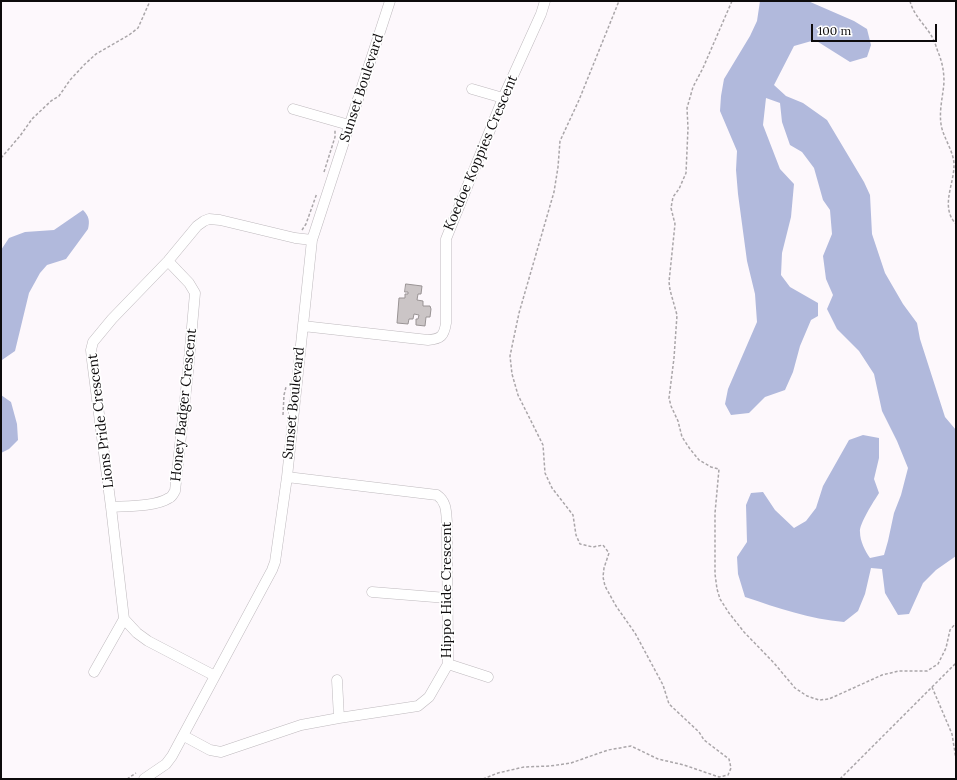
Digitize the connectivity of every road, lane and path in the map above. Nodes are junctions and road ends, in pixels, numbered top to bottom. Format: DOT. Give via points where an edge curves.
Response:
graph roads {
  1 [pos="150,1"];
  2 [pos="390,1"];
  3 [pos="545,1"];
  4 [pos="619,1"];
  5 [pos="732,1"];
  6 [pos="910,1"];
  7 [pos="472,89"];
  8 [pos="503,98"];
  9 [pos="293,109"];
  10 [pos="336,122"];
  11 [pos="349,126"];
  12 [pos="1,158"];
  13 [pos="322,178"];
  14 [pos="317,191"];
  15 [pos="956,224"];
  16 [pos="298,238"];
  17 [pos="312,240"];
  18 [pos="168,261"];
  19 [pos="303,326"];
  20 [pos="287,383"];
  21 [pos="283,416"];
  22 [pos="286,477"];
  23 [pos="111,507"];
  24 [pos="372,592"];
  25 [pos="447,598"];
  26 [pos="124,619"];
  27 [pos="956,623"];
  28 [pos="956,663"];
  29 [pos="448,664"];
  30 [pos="94,672"];
  31 [pos="215,676"];
  32 [pos="488,676"];
  33 [pos="337,680"];
  34 [pos="932,687"];
  35 [pos="339,718"];
  36 [pos="184,736"];
  37 [pos="956,759"];
  38 [pos="141,775"];
  39 [pos="127,779"];
  40 [pos="483,779"];
  41 [pos="840,779"];
  1 -- 12 [label="path" via="138,28 96,54 85,64 59,96 32,119"];
  2 -- 11 [label="street, Sunset Boulevard"];
  3 -- 8 [label="street, Koedoe Koppies Crescent"];
  4 -- 40 [label="path" via="560,141 554,192 511,345 512,374 518,395 543,444 545,473 552,488 573,515 580,544 593,547 603,545 609,553 604,568 605,586 635,633 663,685 669,704 704,740 729,759 731,768 728,775 719,777 658,759 631,746 608,750 571,763 524,767"];
  5 -- 27 [label="path" via="693,87 687,108 686,173 679,189 672,197 671,208 675,224 669,282 677,315 669,398 671,406 682,437 690,449 699,460 719,469 715,574 720,599 744,632 795,688 818,700 829,699 882,675 900,671 927,671 938,664 946,648 950,630"];
  6 -- 15 [label="path" via="918,18 932,36 944,69 941,125 953,158 948,207"];
  7 -- 8 [label="street"];
  8 -- 19 [label="street, Koedoe Koppies Crescent" via="446,239 446,323 442,336 437,340 428,340"];
  9 -- 10 [label="street"];
  10 -- 11 [label="street"];
  10 -- 13 [label="path" via="335,137"];
  11 -- 17 [label="street, Sunset Boulevard"];
  14 -- 16 [label="path" via="306,224"];
  16 -- 17 [label="street, Lions Pride Crescent"];
  16 -- 18 [label="street, Lions Pride Crescent" via="209,219 197,226"];
  17 -- 19 [label="street, Sunset Boulevard"];
  18 -- 23 [label="street, Lions Pride Crescent" via="92,342 92,360"];
  18 -- 23 [label="street, Honey Badger Crescent" via="195,293 175,491 171,498 162,501"];
  19 -- 22 [label="street, Sunset Boulevard"];
  20 -- 21 [label="path"];
  22 -- 25 [label="street, Hippo Hide Crescent" via="442,498 446,516"];
  22 -- 31 [label="street, Sunset Boulevard" via="272,570"];
  23 -- 26 [label="street, Lions Pride Crescent"];
  24 -- 25 [label="street"];
  25 -- 29 [label="street, Hippo Hide Crescent"];
  26 -- 30 [label="street"];
  26 -- 31 [label="street" via="136,633 148,641"];
  28 -- 34 [label="path"];
  29 -- 32 [label="street"];
  29 -- 35 [label="street, Hippo Hide Crescent" via="429,697 418,706"];
  31 -- 36 [label="street, Sunset Boulevard"];
  33 -- 35 [label="street"];
  34 -- 37 [label="path" via="952,734"];
  34 -- 41 [label="path"];
  35 -- 36 [label="street, Hippo Hide Crescent" via="301,725 221,752 210,750"];
  36 -- 38 [label="street, Sunset Boulevard" via="166,764"];
  38 -- 39 [label="path"];
}
